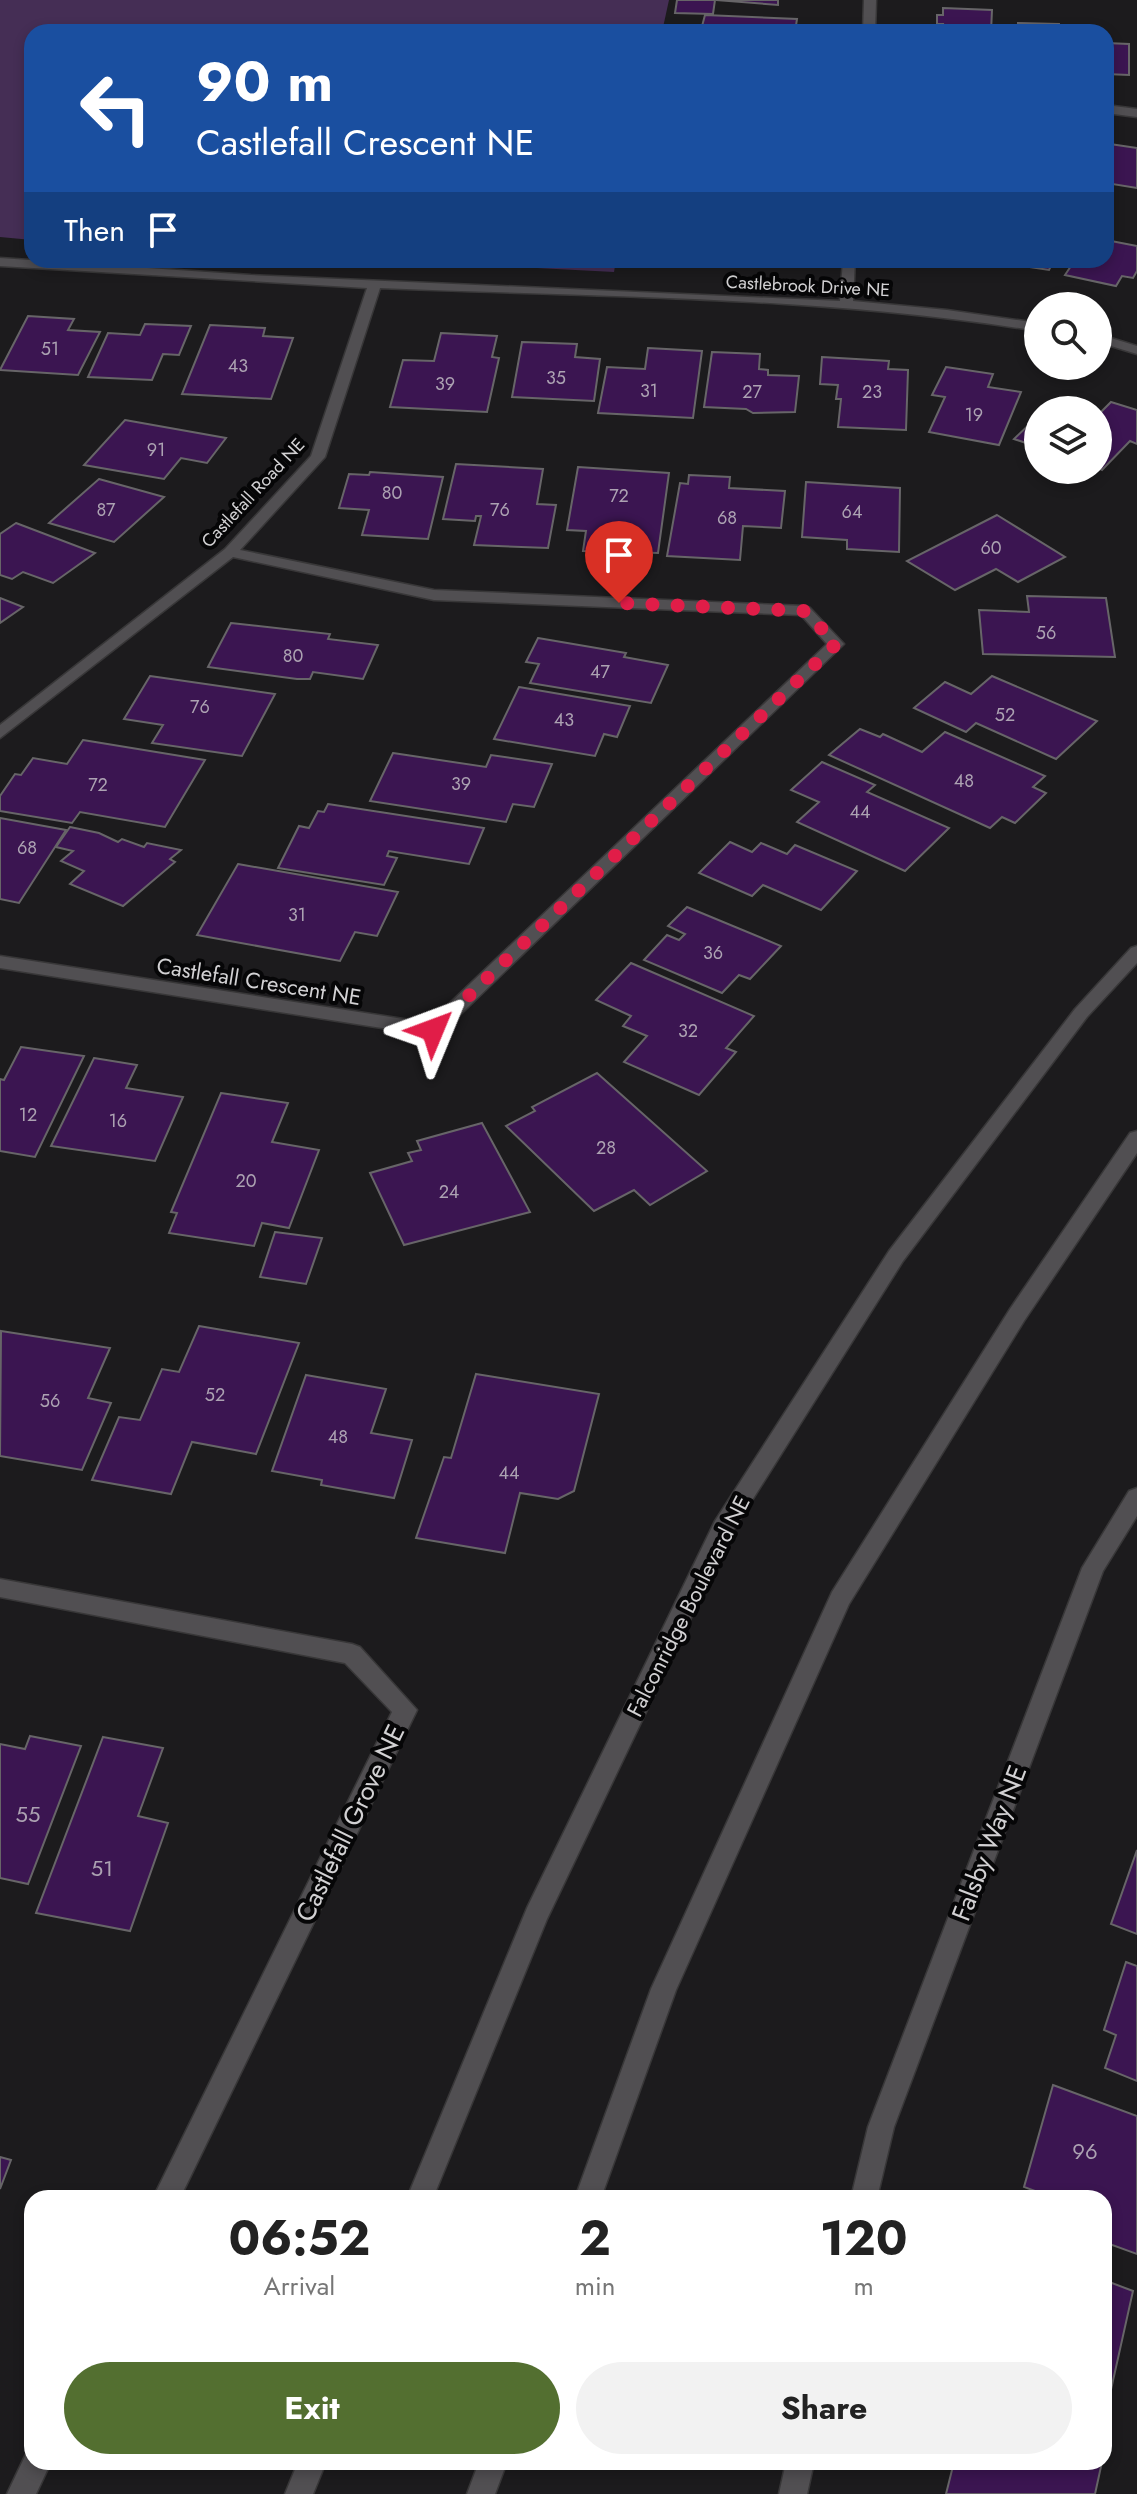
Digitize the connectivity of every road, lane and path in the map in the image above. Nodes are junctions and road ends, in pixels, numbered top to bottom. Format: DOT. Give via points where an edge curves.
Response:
graph roads {
  1 [pos="870,0"];
  2 [pos="869,24"];
  3 [pos="1114,110"];
  4 [pos="1137,113"];
  5 [pos="0,262"];
  6 [pos="24,264"];
  7 [pos="66,268"];
  8 [pos="848,268"];
  9 [pos="375,282"];
  10 [pos="846,304"];
  11 [pos="1024,325"];
  12 [pos="1112,342"];
  13 [pos="1137,350"];
  14 [pos="230,552"];
  15 [pos="0,733"];
  16 [pos="1137,952"];
  17 [pos="0,962"];
  18 [pos="1137,1138"];
  19 [pos="1137,1497"];
  20 [pos="0,1588"];
  21 [pos="170,2190"];
  22 [pos="423,2190"];
  23 [pos="591,2190"];
  24 [pos="866,2190"];
  25 [pos="33,2470"];
  26 [pos="309,2470"];
  27 [pos="490,2470"];
  28 [pos="798,2470"];
  29 [pos="21,2494"];
  30 [pos="299,2494"];
  31 [pos="481,2494"];
  32 [pos="793,2494"];
  1 -- 2 [label="street"];
  3 -- 4 [label="street"];
  5 -- 6 [label="street, Castlebrook Drive NE"];
  7 -- 9 [label="street, Castlebrook Drive NE"];
  8 -- 10 [label="street"];
  9 -- 10 [label="street, Castlebrook Drive NE"];
  9 -- 14 [label="street, Castlefall Road NE" via="318,457"];
  10 -- 11 [label="street, Castlebrook Drive NE"];
  12 -- 13 [label="street"];
  14 -- 15 [label="street, Castlefall Road NE"];
  14 -- 17 [label="street, Castlefall Crescent NE" via="434,595 805,611 836,644 433,1030"];
  16 -- 22 [label="street, Falconridge Boulevard NE" via="1081,1013 896,1256 723,1527 536,1916"];
  18 -- 23 [label="street" via="1017,1315 840,1599 664,1989"];
  19 -- 24 [label="street, Falsby Way NE" via="1093,1568 881,2127"];
  20 -- 21 [label="street, Castlefall Grove NE" via="352,1654 405,1710"];
  25 -- 29 [label="street"];
  26 -- 30 [label="street"];
  27 -- 31 [label="street"];
  28 -- 32 [label="street"];
}
